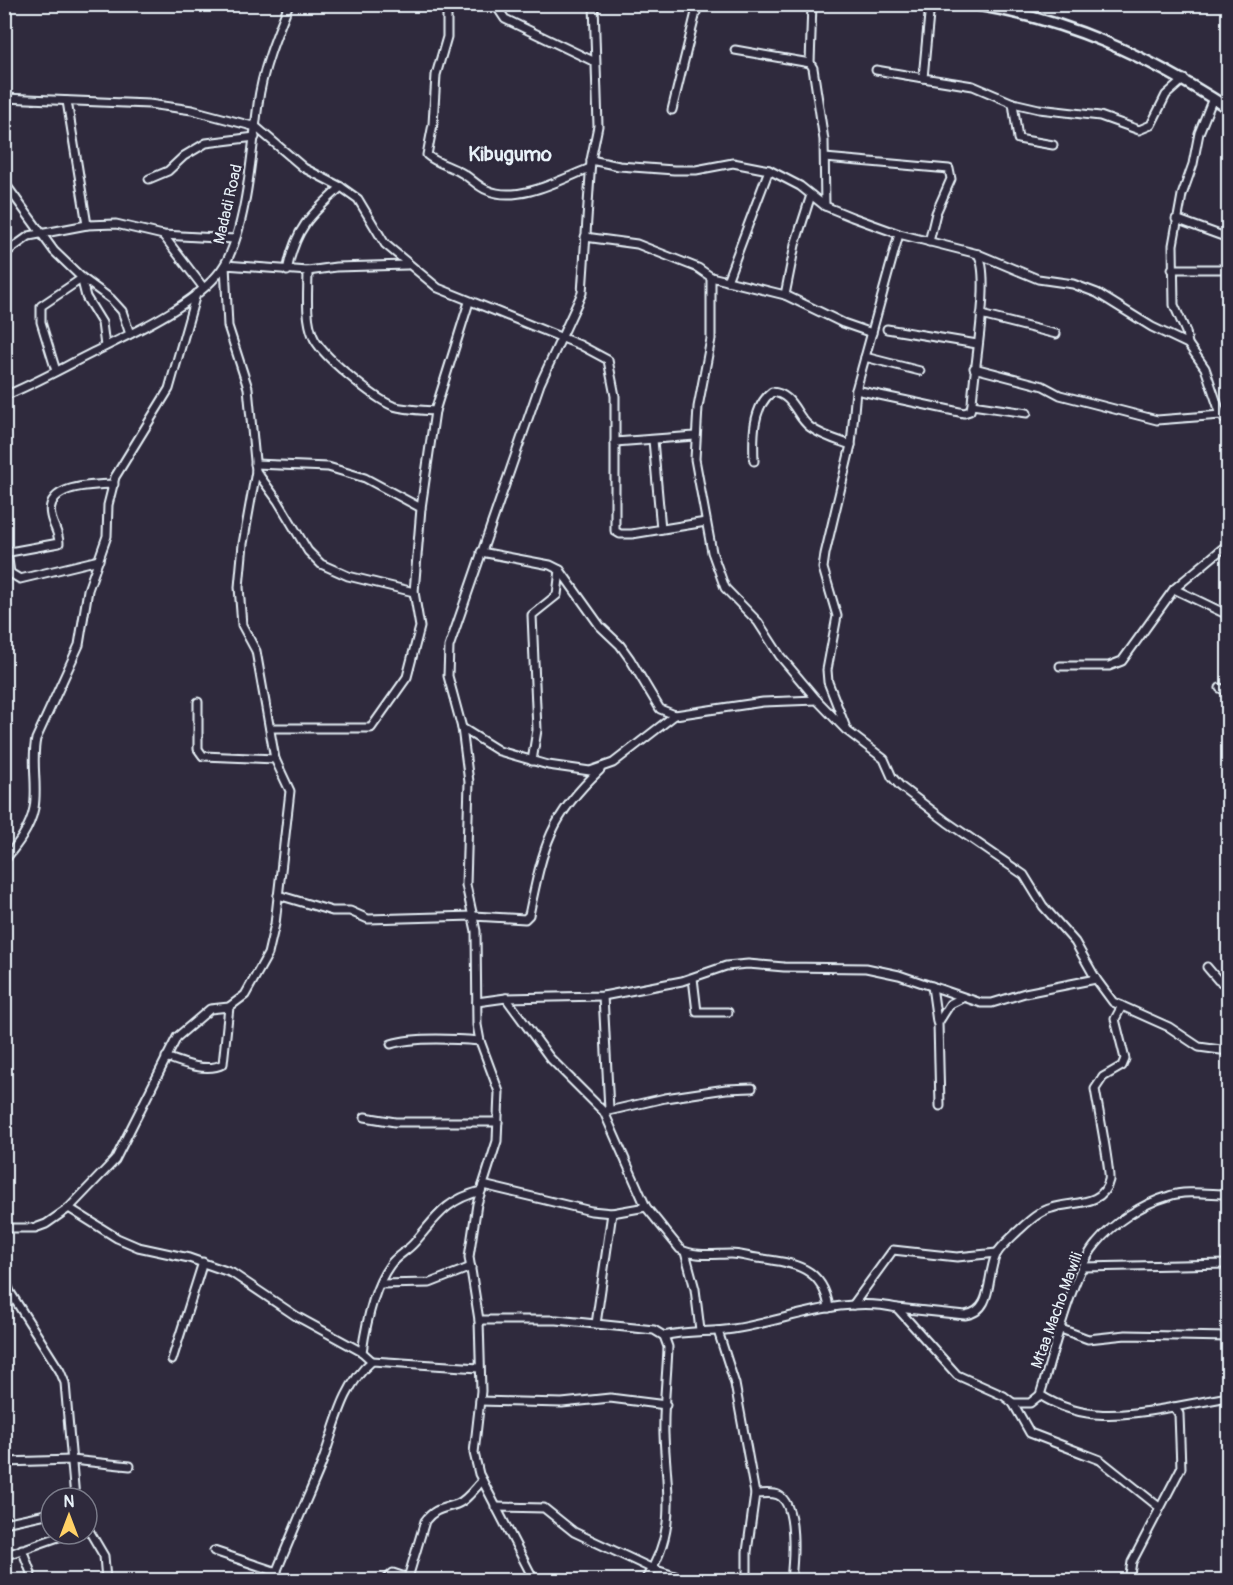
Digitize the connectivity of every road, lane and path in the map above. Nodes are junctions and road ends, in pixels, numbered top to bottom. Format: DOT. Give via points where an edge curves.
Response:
graph roads {
  1 [pos="289,4"];
  2 [pos="447,4"];
  3 [pos="495,4"];
  4 [pos="594,4"];
  5 [pos="698,4"];
  6 [pos="812,4"];
  7 [pos="930,4"];
  8 [pos="972,4"];
  9 [pos="735,50"];
  10 [pos="595,62"];
  11 [pos="810,63"];
  12 [pos="876,70"];
  13 [pos="923,78"];
  14 [pos="1184,79"];
  15 [pos="4,98"];
  16 [pos="1214,98"];
  17 [pos="67,101"];
  18 [pos="1013,103"];
  19 [pos="1228,108"];
  20 [pos="672,110"];
  21 [pos="256,127"];
  22 [pos="255,137"];
  23 [pos="1053,145"];
  24 [pos="825,158"];
  25 [pos="591,160"];
  26 [pos="590,168"];
  27 [pos="769,170"];
  28 [pos="149,179"];
  29 [pos="4,182"];
  30 [pos="341,187"];
  31 [pos="9,195"];
  32 [pos="811,195"];
  33 [pos="825,206"];
  34 [pos="1176,219"];
  35 [pos="33,222"];
  36 [pos="87,225"];
  37 [pos="41,233"];
  38 [pos="899,234"];
  39 [pos="163,235"];
  40 [pos="29,236"];
  41 [pos="585,237"];
  42 [pos="1228,238"];
  43 [pos="235,239"];
  44 [pos="929,242"];
  45 [pos="4,254"];
  46 [pos="978,254"];
  47 [pos="225,265"];
  48 [pos="407,265"];
  49 [pos="1172,269"];
  50 [pos="1222,269"];
  51 [pos="287,271"];
  52 [pos="308,271"];
  53 [pos="711,277"];
  54 [pos="81,278"];
  55 [pos="727,281"];
  56 [pos="203,287"];
  57 [pos="196,294"];
  58 [pos="784,295"];
  59 [pos="469,302"];
  60 [pos="981,315"];
  61 [pos="887,329"];
  62 [pos="872,333"];
  63 [pos="130,334"];
  64 [pos="1056,334"];
  65 [pos="561,337"];
  66 [pos="977,344"];
  67 [pos="1188,344"];
  68 [pos="105,346"];
  69 [pos="865,357"];
  70 [pos="974,368"];
  71 [pos="56,371"];
  72 [pos="920,371"];
  73 [pos="856,390"];
  74 [pos="4,396"];
  75 [pos="972,405"];
  76 [pos="435,411"];
  77 [pos="1027,413"];
  78 [pos="1221,416"];
  79 [pos="1228,423"];
  80 [pos="695,436"];
  81 [pos="653,440"];
  82 [pos="615,442"];
  83 [pos="850,445"];
  84 [pos="754,461"];
  85 [pos="255,468"];
  86 [pos="114,483"];
  87 [pos="421,508"];
  88 [pos="706,522"];
  89 [pos="661,529"];
  90 [pos="1228,544"];
  91 [pos="6,552"];
  92 [pos="481,552"];
  93 [pos="99,560"];
  94 [pos="560,570"];
  95 [pos="1174,589"];
  96 [pos="414,592"];
  97 [pos="1228,615"];
  98 [pos="1060,666"];
  99 [pos="1220,688"];
  100 [pos="1228,692"];
  101 [pos="817,700"];
  102 [pos="198,702"];
  103 [pos="675,715"];
  104 [pos="270,728"];
  105 [pos="462,728"];
  106 [pos="846,730"];
  107 [pos="275,759"];
  108 [pos="532,761"];
  109 [pos="600,770"];
  110 [pos="4,861"];
  111 [pos="278,895"];
  112 [pos="473,916"];
  113 [pos="1207,967"];
  114 [pos="693,978"];
  115 [pos="1096,979"];
  116 [pos="932,986"];
  117 [pos="1228,986"];
  118 [pos="603,996"];
  119 [pos="507,998"];
  120 [pos="963,998"];
  121 [pos="477,1002"];
  122 [pos="1122,1006"];
  123 [pos="229,1007"];
  124 [pos="728,1012"];
  125 [pos="938,1023"];
  126 [pos="480,1041"];
  127 [pos="391,1044"];
  128 [pos="1228,1051"];
  129 [pos="166,1057"];
  130 [pos="752,1088"];
  131 [pos="939,1106"];
  132 [pos="607,1111"];
  133 [pos="365,1118"];
  134 [pos="498,1122"];
  135 [pos="482,1188"];
  136 [pos="1228,1194"];
  137 [pos="646,1207"];
  138 [pos="69,1208"];
  139 [pos="612,1213"];
  140 [pos="4,1228"];
  141 [pos="685,1252"];
  142 [pos="997,1252"];
  143 [pos="203,1262"];
  144 [pos="1228,1264"];
  145 [pos="471,1267"];
  146 [pos="1083,1268"];
  147 [pos="4,1276"];
  148 [pos="380,1284"];
  149 [pos="853,1305"];
  150 [pos="829,1308"];
  151 [pos="897,1308"];
  152 [pos="479,1320"];
  153 [pos="596,1324"];
  154 [pos="1061,1329"];
  155 [pos="700,1330"];
  156 [pos="718,1331"];
  157 [pos="664,1336"];
  158 [pos="1228,1337"];
  159 [pos="362,1352"];
  160 [pos="172,1360"];
  161 [pos="372,1361"];
  162 [pos="479,1368"];
  163 [pos="1040,1395"];
  164 [pos="1228,1397"];
  165 [pos="480,1401"];
  166 [pos="1013,1403"];
  167 [pos="666,1405"];
  168 [pos="1174,1407"];
  169 [pos="72,1461"];
  170 [pos="4,1462"];
  171 [pos="130,1466"];
  172 [pos="482,1481"];
  173 [pos="74,1486"];
  174 [pos="755,1494"];
  175 [pos="495,1507"];
  176 [pos="1159,1507"];
  177 [pos="39,1516"];
  178 [pos="4,1523"];
  179 [pos="39,1543"];
  180 [pos="98,1546"];
  181 [pos="22,1549"];
  182 [pos="214,1551"];
  183 [pos="4,1556"];
  184 [pos="653,1569"];
  185 [pos="277,1572"];
  186 [pos="31,1573"];
  187 [pos="106,1581"];
  188 [pos="273,1581"];
  189 [pos="386,1581"];
  190 [pos="534,1581"];
  191 [pos="645,1581"];
  192 [pos="687,1581"];
  193 [pos="747,1581"];
  194 [pos="791,1581"];
  195 [pos="1129,1581"];
  1 -- 21 [label="street, Madadi Road" via="258,102"];
  2 -- 26 [label="street" via="447,37 436,75 427,155 498,193 547,187"];
  3 -- 10 [label="street" via="505,19"];
  4 -- 10 [label="street"];
  5 -- 20 [label="street"];
  6 -- 11 [label="street"];
  7 -- 13 [label="street"];
  8 -- 14 [label="main road" via="1041,18 1093,35"];
  9 -- 11 [label="street"];
  10 -- 25 [label="street" via="598,126"];
  11 -- 24 [label="street"];
  12 -- 13 [label="street"];
  13 -- 18 [label="street" via="973,86"];
  14 -- 16 [label="main road"];
  14 -- 18 [label="street" via="1166,95 1151,125 1139,130 1100,116"];
  15 -- 17 [label="street"];
  16 -- 19 [label="main road"];
  16 -- 34 [label="street" via="1199,133"];
  17 -- 21 [label="street" via="149,104 192,110"];
  17 -- 36 [label="street"];
  18 -- 23 [label="street" via="1018,139"];
  21 -- 22 [label="street, Madadi Road"];
  21 -- 30 [label="street" via="304,168"];
  22 -- 28 [label="street" via="206,143 168,171"];
  22 -- 43 [label="street, Madadi Road"];
  24 -- 33 [label="street"];
  24 -- 44 [label="street" via="949,169 951,179"];
  25 -- 26 [label="street"];
  25 -- 27 [label="street" via="674,170 733,163"];
  26 -- 41 [label="street"];
  27 -- 32 [label="street"];
  27 -- 55 [label="street"];
  29 -- 31 [label="street"];
  30 -- 48 [label="street" via="363,205 385,244"];
  30 -- 51 [label="street" via="294,239"];
  31 -- 35 [label="street"];
  32 -- 33 [label="street"];
  32 -- 58 [label="street"];
  33 -- 38 [label="street"];
  34 -- 42 [label="street"];
  34 -- 49 [label="street"];
  35 -- 37 [label="street"];
  35 -- 40 [label="street"];
  36 -- 37 [label="street"];
  36 -- 39 [label="street" via="117,224"];
  37 -- 40 [label="street"];
  37 -- 54 [label="street"];
  38 -- 44 [label="street"];
  38 -- 62 [label="street"];
  39 -- 43 [label="street"];
  39 -- 56 [label="street"];
  40 -- 45 [label="street"];
  41 -- 53 [label="street" via="637,244"];
  41 -- 65 [label="street" via="582,293"];
  43 -- 47 [label="street, Madadi Road"];
  44 -- 46 [label="street"];
  46 -- 60 [label="street" via="985,277"];
  46 -- 67 [label="street" via="1038,279 1073,284 1097,293"];
  47 -- 51 [label="street"];
  47 -- 56 [label="street, Madadi Road"];
  47 -- 85 [label="street" via="228,326 248,388"];
  48 -- 52 [label="street"];
  48 -- 59 [label="street" via="438,288"];
  49 -- 50 [label="street"];
  49 -- 67 [label="street" via="1174,306"];
  51 -- 52 [label="street"];
  52 -- 76 [label="street" via="313,339 344,372 379,399 410,410"];
  53 -- 55 [label="street"];
  53 -- 80 [label="street" via="711,339"];
  54 -- 63 [label="street" via="122,311"];
  54 -- 68 [label="street" via="86,297 102,323"];
  54 -- 71 [label="street" via="40,306"];
  55 -- 58 [label="street"];
  56 -- 57 [label="street, Madadi Road"];
  57 -- 63 [label="street, Madadi Road"];
  57 -- 86 [label="street" via="169,389"];
  58 -- 62 [label="street"];
  59 -- 65 [label="street"];
  59 -- 76 [label="street"];
  60 -- 64 [label="street"];
  60 -- 66 [label="street"];
  61 -- 66 [label="street"];
  62 -- 69 [label="street"];
  63 -- 68 [label="street, Madadi Road"];
  65 -- 82 [label="street" via="608,360 615,396"];
  65 -- 92 [label="street" via="540,384"];
  66 -- 70 [label="street"];
  67 -- 78 [label="street" via="1205,368"];
  68 -- 71 [label="street, Madadi Road"];
  69 -- 72 [label="street"];
  69 -- 73 [label="street"];
  70 -- 75 [label="street"];
  70 -- 78 [label="street" via="1157,420"];
  71 -- 74 [label="street, Madadi Road"];
  73 -- 75 [label="street" via="964,413"];
  73 -- 83 [label="street"];
  75 -- 77 [label="street"];
  76 -- 87 [label="street"];
  78 -- 79 [label="street"];
  80 -- 81 [label="street"];
  80 -- 88 [label="street"];
  81 -- 82 [label="street"];
  81 -- 89 [label="street"];
  82 -- 89 [label="street" via="615,531 632,534"];
  83 -- 84 [label="street" via="813,430 789,399 772,392 758,415"];
  83 -- 106 [label="street" via="823,568 837,616 828,682"];
  85 -- 87 [label="street" via="328,467 365,478"];
  85 -- 96 [label="street" via="308,551 321,564 348,576"];
  85 -- 104 [label="street" via="239,587 242,625 256,651"];
  86 -- 91 [label="street" via="64,491 53,501 51,515 59,543"];
  86 -- 93 [label="street" via="108,505 107,536"];
  87 -- 96 [label="street"];
  88 -- 89 [label="street"];
  88 -- 101 [label="street" via="718,575 725,588 758,622"];
  90 -- 95 [label="street"];
  91 -- 93 [label="street" via="10,573 20,579"];
  92 -- 94 [label="street"];
  92 -- 105 [label="street" via="449,647 448,676"];
  93 -- 110 [label="street" via="88,590 79,645 36,739 34,808 28,827"];
  94 -- 103 [label="street" via="600,626 620,645 660,709"];
  94 -- 108 [label="street" via="557,595 532,615 537,730"];
  95 -- 97 [label="street"];
  95 -- 98 [label="street" via="1122,661 1109,666"];
  96 -- 104 [label="street" via="420,627 406,677 371,728"];
  99 -- 100 [label="street"];
  101 -- 103 [label="street" via="763,702"];
  101 -- 106 [label="street"];
  102 -- 107 [label="street" via="198,749 203,756"];
  103 -- 109 [label="street"];
  104 -- 107 [label="street"];
  105 -- 108 [label="street" via="500,751"];
  105 -- 112 [label="street" via="469,782 466,885"];
  106 -- 115 [label="street" via="878,752 900,786 1024,874 1043,906 1075,942"];
  107 -- 111 [label="street" via="290,791"];
  108 -- 109 [label="street" via="582,771"];
  109 -- 112 [label="street" via="570,800 551,828 525,920"];
  111 -- 112 [label="street" via="332,911 350,911 368,920"];
  111 -- 123 [label="street" via="268,954 245,995"];
  112 -- 121 [label="street"];
  113 -- 117 [label="street"];
  114 -- 116 [label="street" via="726,966 748,964 866,968"];
  114 -- 118 [label="street"];
  114 -- 124 [label="street" via="697,1012"];
  115 -- 120 [label="street" via="992,1003"];
  115 -- 122 [label="street" via="1113,1002"];
  116 -- 120 [label="street"];
  116 -- 125 [label="street"];
  118 -- 119 [label="street"];
  118 -- 132 [label="street"];
  119 -- 121 [label="street"];
  119 -- 132 [label="street" via="550,1058"];
  120 -- 125 [label="street" via="950,1004"];
  121 -- 126 [label="street"];
  122 -- 128 [label="street" via="1199,1047"];
  122 -- 142 [label="street" via="1115,1019 1125,1059 1095,1089 1110,1178 1103,1194 1086,1202 1050,1208"];
  123 -- 129 [label="street" via="210,1009 177,1037"];
  123 -- 129 [label="street" via="223,1064 188,1066"];
  125 -- 131 [label="street"];
  126 -- 127 [label="street" via="407,1039"];
  126 -- 134 [label="street" via="500,1092"];
  129 -- 138 [label="street" via="114,1160"];
  130 -- 132 [label="street" via="726,1089"];
  132 -- 137 [label="street"];
  133 -- 134 [label="street" via="396,1122"];
  134 -- 135 [label="street" via="497,1141"];
  135 -- 139 [label="street"];
  135 -- 145 [label="street" via="469,1257"];
  135 -- 148 [label="street" via="444,1208 392,1263"];
  136 -- 146 [label="street, Mtaa Macho Mawili" via="1170,1195 1134,1212 1095,1245"];
  137 -- 139 [label="street"];
  137 -- 141 [label="street"];
  138 -- 140 [label="street" via="35,1228"];
  138 -- 143 [label="street" via="138,1247"];
  139 -- 153 [label="street"];
  141 -- 150 [label="street" via="789,1262 818,1280"];
  141 -- 155 [label="street"];
  142 -- 149 [label="street" via="957,1257 893,1250"];
  142 -- 151 [label="street" via="983,1306 975,1314"];
  143 -- 159 [label="street" via="232,1273 296,1316"];
  143 -- 160 [label="street"];
  144 -- 146 [label="street"];
  145 -- 148 [label="street" via="430,1283"];
  145 -- 152 [label="street"];
  146 -- 154 [label="street, Mtaa Macho Mawili"];
  147 -- 169 [label="street" via="65,1383"];
  148 -- 159 [label="street"];
  149 -- 150 [label="street"];
  149 -- 151 [label="street"];
  150 -- 156 [label="street"];
  151 -- 166 [label="street" via="957,1375"];
  152 -- 153 [label="street"];
  152 -- 162 [label="street"];
  153 -- 157 [label="street" via="654,1330"];
  154 -- 158 [label="street" via="1088,1339 1126,1335"];
  154 -- 163 [label="street, Mtaa Macho Mawili"];
  155 -- 156 [label="street"];
  155 -- 157 [label="street"];
  156 -- 174 [label="street" via="735,1384"];
  157 -- 167 [label="street" via="668,1347"];
  159 -- 161 [label="street"];
  161 -- 162 [label="street"];
  161 -- 185 [label="street" via="363,1369 340,1409"];
  162 -- 165 [label="street"];
  163 -- 166 [label="street, Mtaa Macho Mawili" via="1030,1403"];
  163 -- 168 [label="street" via="1059,1407 1100,1414 1134,1414"];
  164 -- 168 [label="street"];
  165 -- 167 [label="street" via="562,1403 610,1398"];
  165 -- 172 [label="street" via="473,1444"];
  166 -- 176 [label="street" via="1030,1433 1100,1461"];
  167 -- 184 [label="street" via="668,1529"];
  168 -- 176 [label="street" via="1179,1414 1181,1468 1175,1485"];
  169 -- 170 [label="street"];
  169 -- 171 [label="street"];
  169 -- 173 [label="street"];
  172 -- 175 [label="street"];
  172 -- 189 [label="street" via="459,1503 437,1508 430,1514 424,1521 408,1578 393,1573"];
  174 -- 193 [label="street"];
  174 -- 194 [label="street" via="779,1495 785,1500 791,1525"];
  175 -- 184 [label="street" via="544,1508 574,1532"];
  175 -- 190 [label="street"];
  176 -- 195 [label="street" via="1132,1562"];
  177 -- 178 [label="street"];
  179 -- 181 [label="street"];
  180 -- 187 [label="street" via="104,1556"];
  181 -- 183 [label="street"];
  181 -- 186 [label="street"];
  182 -- 185 [label="street"];
  184 -- 191 [label="street"];
  184 -- 192 [label="street"];
  185 -- 188 [label="street"];
}
